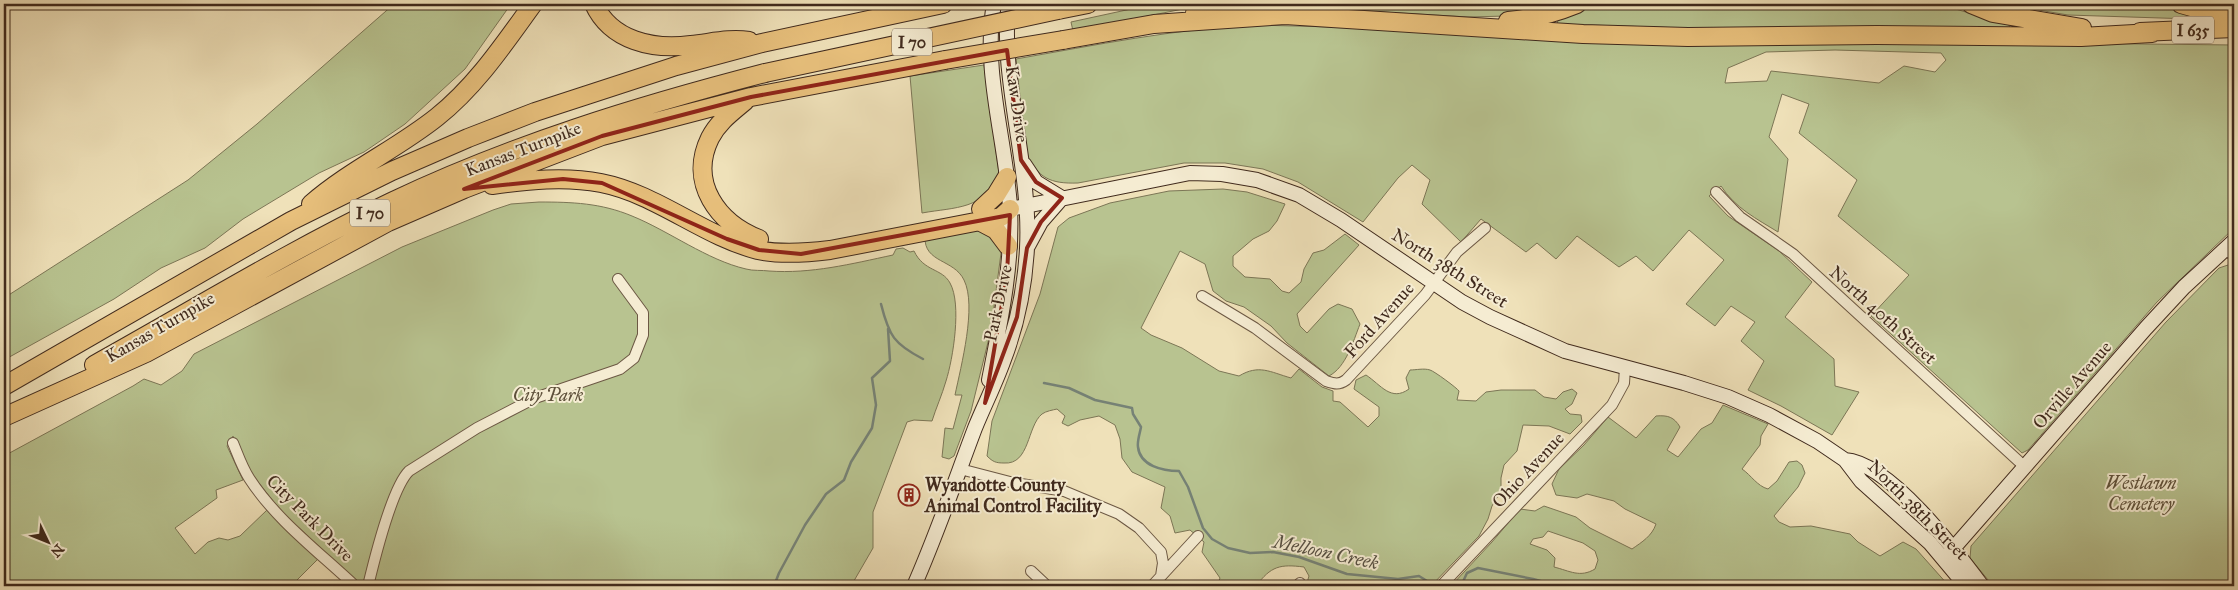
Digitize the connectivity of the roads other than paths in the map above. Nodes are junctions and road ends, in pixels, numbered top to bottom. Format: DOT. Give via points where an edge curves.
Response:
graph roads {
  1 [pos="533,4"];
  2 [pos="594,4"];
  3 [pos="944,4"];
  4 [pos="994,4"];
  5 [pos="1009,4"];
  6 [pos="1088,4"];
  7 [pos="1230,4"];
  8 [pos="1577,4"];
  9 [pos="1971,4"];
  10 [pos="2181,4"];
  11 [pos="2234,19"];
  12 [pos="1154,24"];
  13 [pos="1470,25"];
  14 [pos="2234,28"];
  15 [pos="2152,33"];
  16 [pos="762,43"];
  17 [pos="751,97"];
  18 [pos="1021,160"];
  19 [pos="1007,177"];
  20 [pos="464,189"];
  21 [pos="1716,192"];
  22 [pos="1062,198"];
  23 [pos="1018,207"];
  24 [pos="971,217"];
  25 [pos="291,221"];
  26 [pos="1484,228"];
  27 [pos="884,234"];
  28 [pos="1008,246"];
  29 [pos="1027,248"];
  30 [pos="2231,248"];
  31 [pos="618,279"];
  32 [pos="1433,282"];
  33 [pos="1202,296"];
  34 [pos="1625,368"];
  35 [pos="4,386"];
  36 [pos="985,403"];
  37 [pos="4,416"];
  38 [pos="233,443"];
  39 [pos="1845,460"];
  40 [pos="2025,467"];
  41 [pos="960,469"];
  42 [pos="1198,536"];
  43 [pos="1954,548"];
  44 [pos="1944,559"];
  45 [pos="1031,571"];
  46 [pos="1161,576"];
  47 [pos="355,586"];
  48 [pos="368,586"];
  49 [pos="914,586"];
  50 [pos="1047,586"];
  51 [pos="1152,586"];
  52 [pos="1440,586"];
  53 [pos="1966,586"];
  54 [pos="1982,586"];
  1 -- 25 [label="highway" via="494,58 458,99 407,140 335,184"];
  2 -- 16 [label="highway" via="608,25 641,43 689,46 733,39"];
  3 -- 16 [label="highway, Kansas Turnpike / I 70"];
  4 -- 19 [label="main road, Kaw Drive" via="992,66"];
  5 -- 18 [label="main road, Kaw Drive" via="1006,32"];
  6 -- 37 [label="highway, Kansas Turnpike / I 70, bridge" via="683,94 471,167 393,201 277,260"];
  7 -- 12 [label="highway"];
  8 -- 13 [label="highway" via="1526,19"];
  9 -- 15 [label="highway, I 635" via="1992,13 2083,29"];
  10 -- 11 [label="highway"];
  12 -- 13 [label="highway" via="1285,15"];
  12 -- 17 [label="highway, bridge"];
  13 -- 15 [label="highway" via="1688,38 1878,35 2081,37"];
  14 -- 15 [label="highway, I 635"];
  16 -- 25 [label="highway, Kansas Turnpike / I 70" via="629,80 534,112 392,171"];
  17 -- 20 [label="highway" via="602,136"];
  17 -- 27 [label="highway" via="722,121 710,138 705,154 706,187 712,203 727,222 742,233 763,241 810,244"];
  18 -- 22 [label="main road" via="1036,182"];
  18 -- 23 [label="main road, Kaw Drive"];
  19 -- 23 [label="main road, Kaw Drive"];
  19 -- 24 [label="highway" via="996,194"];
  20 -- 27 [label="highway" via="563,178 602,183 759,250 801,254 830,250"];
  20 -- 37 [label="highway" via="388,222 146,353"];
  21 -- 40 [label="street, North 40th Street" via="1740,217 1793,254"];
  22 -- 23 [label="main road, North 38th Street"];
  22 -- 29 [label="main road" via="1041,222"];
  22 -- 32 [label="main road, North 38th Street" via="1190,173 1257,180 1299,195"];
  23 -- 24 [label="highway" via="1001,217"];
  23 -- 28 [label="main road, Park Drive"];
  23 -- 29 [label="main road, Park Drive"];
  24 -- 27 [label="highway"];
  24 -- 28 [label="highway" via="996,230"];
  25 -- 35 [label="highway, Kansas Turnpike / I 70"];
  26 -- 32 [label="street, Ford Avenue" via="1457,252"];
  28 -- 36 [label="main road, Park Drive" via="998,339"];
  29 -- 36 [label="main road, Park Drive" via="1017,317 1003,363"];
  30 -- 40 [label="main road, Orville Avenue" via="2184,287"];
  31 -- 48 [label="street, City Park Drive" via="643,313 643,335 634,358 620,369 535,398 477,428 409,471 396,494"];
  32 -- 33 [label="street, Ford Avenue" via="1425,295 1346,380 1335,384 1326,381 1255,328"];
  32 -- 34 [label="main road, North 38th Street" via="1462,302 1510,327 1565,350"];
  34 -- 39 [label="main road, North 38th Street" via="1728,397 1817,441"];
  34 -- 52 [label="street, Ohio Avenue" via="1624,383 1612,405"];
  36 -- 41 [label="main road, Park Drive"];
  38 -- 47 [label="street, City Park Drive" via="258,491"];
  39 -- 43 [label="main road, North 38th Street" via="1868,466 1905,496"];
  39 -- 44 [label="main road, North 38th Street" via="1860,481"];
  40 -- 43 [label="main road, Orville Avenue"];
  41 -- 46 [label="street" via="1064,491 1119,514 1161,552"];
  41 -- 49 [label="main road, Park Drive"];
  42 -- 46 [label="street"];
  43 -- 44 [label="main road, Orville Avenue"];
  43 -- 54 [label="main road, North 38th Street"];
  44 -- 53 [label="main road, North 38th Street"];
  45 -- 50 [label="street"];
  46 -- 51 [label="street"];
}
